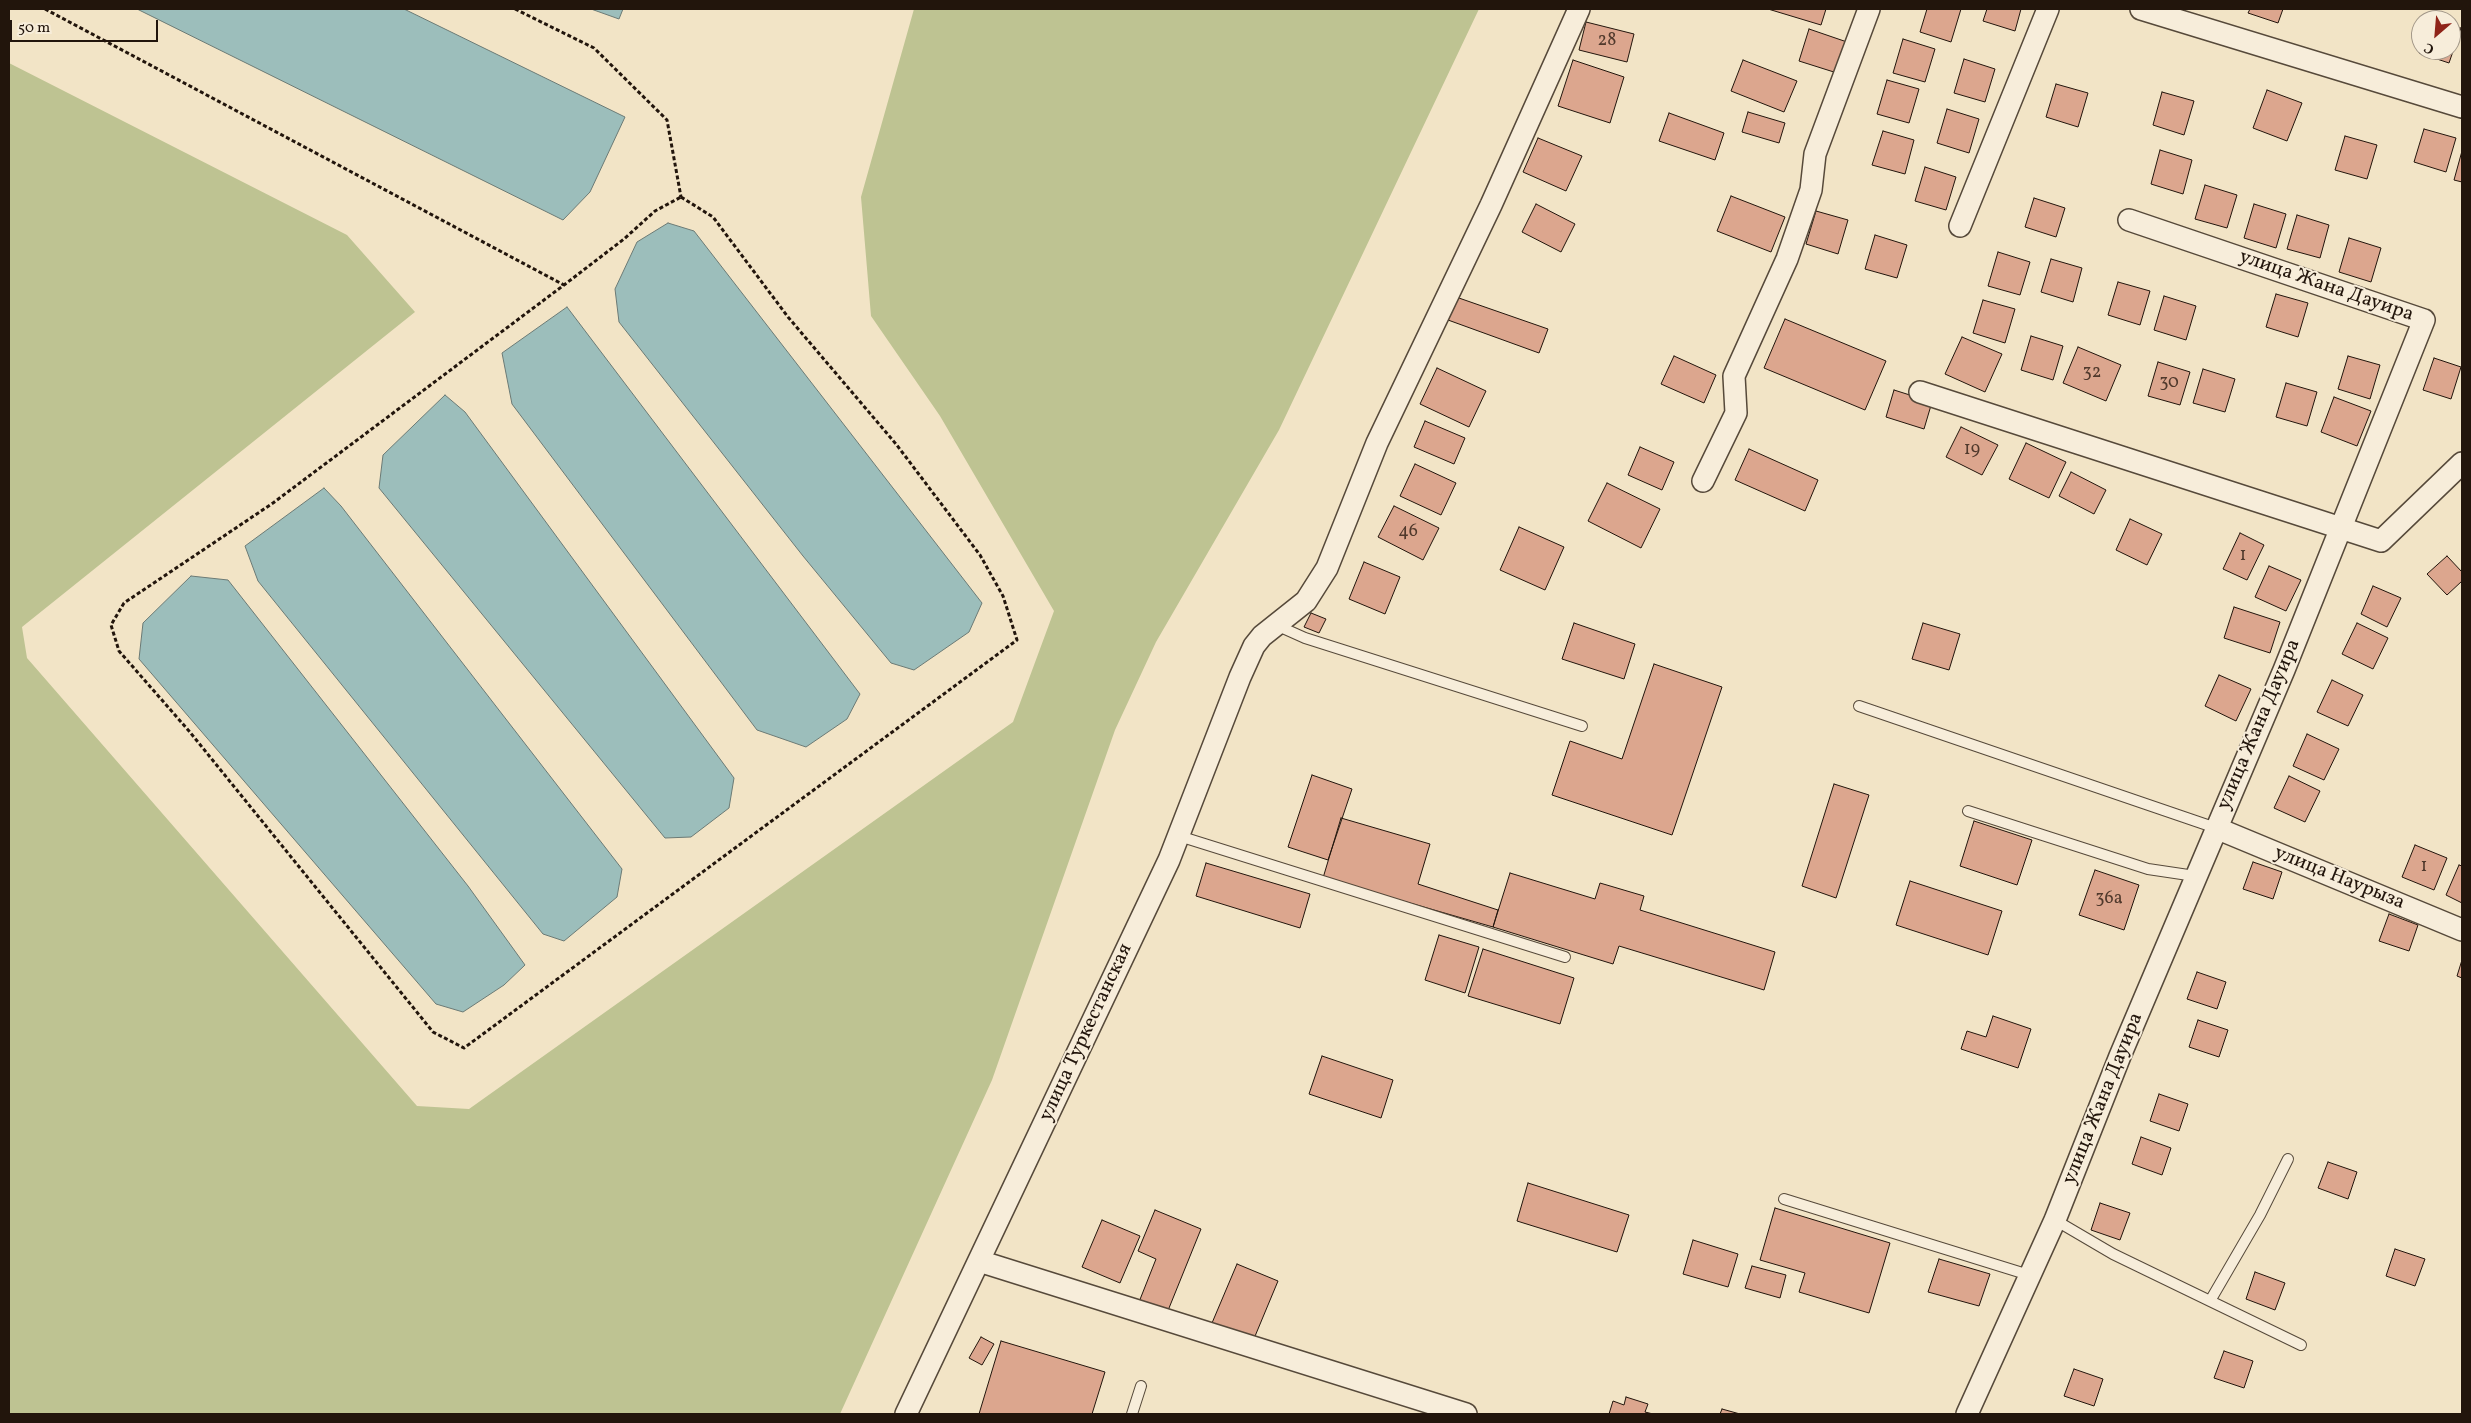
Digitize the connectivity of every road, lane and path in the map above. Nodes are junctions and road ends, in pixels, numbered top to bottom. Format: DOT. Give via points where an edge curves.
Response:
graph roads {
  1 [pos="45,9"];
  2 [pos="515,9"];
  3 [pos="1579,9"];
  4 [pos="1869,9"];
  5 [pos="2048,9"];
  6 [pos="2141,9"];
  7 [pos="2204,25"];
  8 [pos="2462,107"];
  9 [pos="681,197"];
  10 [pos="2129,220"];
  11 [pos="1960,226"];
  12 [pos="564,285"];
  13 [pos="1920,392"];
  14 [pos="2462,463"];
  15 [pos="1703,481"];
  16 [pos="2341,529"];
  17 [pos="1276,625"];
  18 [pos="1859,706"];
  19 [pos="1582,726"];
  20 [pos="1968,811"];
  21 [pos="2216,828"];
  22 [pos="1179,836"];
  23 [pos="2195,876"];
  24 [pos="2462,930"];
  25 [pos="1565,957"];
  26 [pos="2288,1159"];
  27 [pos="1784,1199"];
  28 [pos="2055,1220"];
  29 [pos="979,1261"];
  30 [pos="2029,1275"];
  31 [pos="2210,1301"];
  32 [pos="2301,1345"];
  33 [pos="1141,1386"];
  34 [pos="910,1413"];
  35 [pos="1132,1414"];
  36 [pos="1466,1414"];
  37 [pos="1967,1414"];
  1 -- 12 [label="path"];
  2 -- 9 [label="path" via="594,48 667,120"];
  3 -- 17 [label="street" via="1491,205 1377,442 1327,568 1306,601"];
  4 -- 15 [label="street" via="1815,154 1811,190 1786,260 1734,376 1736,413"];
  5 -- 11 [label="street"];
  6 -- 7 [label="street"];
  7 -- 8 [label="street"];
  9 -- 12 [label="path" via="655,211"];
  9 -- 12 [label="path" via="713,217 788,317 896,444 974,547 1003,596 1017,640 464,1048 433,1032 189,731 119,651 111,626 124,603 273,503"];
  10 -- 16 [label="street, улица Жана Дауира" via="2424,320"];
  13 -- 16 [label="street"];
  14 -- 16 [label="street" via="2381,541"];
  16 -- 21 [label="street, улица Жана Дауира"];
  17 -- 19 [label="lane" via="1305,638"];
  17 -- 22 [label="street, улица Туркестанская" via="1254,646"];
  18 -- 21 [label="lane"];
  20 -- 23 [label="lane" via="2148,869"];
  21 -- 23 [label="street, улица Жана Дауира"];
  21 -- 24 [label="street, улица Наурыза"];
  22 -- 25 [label="lane"];
  22 -- 29 [label="street, улица Туркестанская"];
  23 -- 28 [label="street, улица Жана Дауира"];
  26 -- 31 [label="lane"];
  27 -- 30 [label="lane"];
  28 -- 30 [label="street, улица Жана Дауира"];
  28 -- 31 [label="lane" via="2113,1254"];
  29 -- 34 [label="street, улица Туркестанская"];
  29 -- 36 [label="street"];
  30 -- 37 [label="street, улица Жана Дауира"];
  31 -- 32 [label="lane"];
  33 -- 35 [label="lane"];
}
